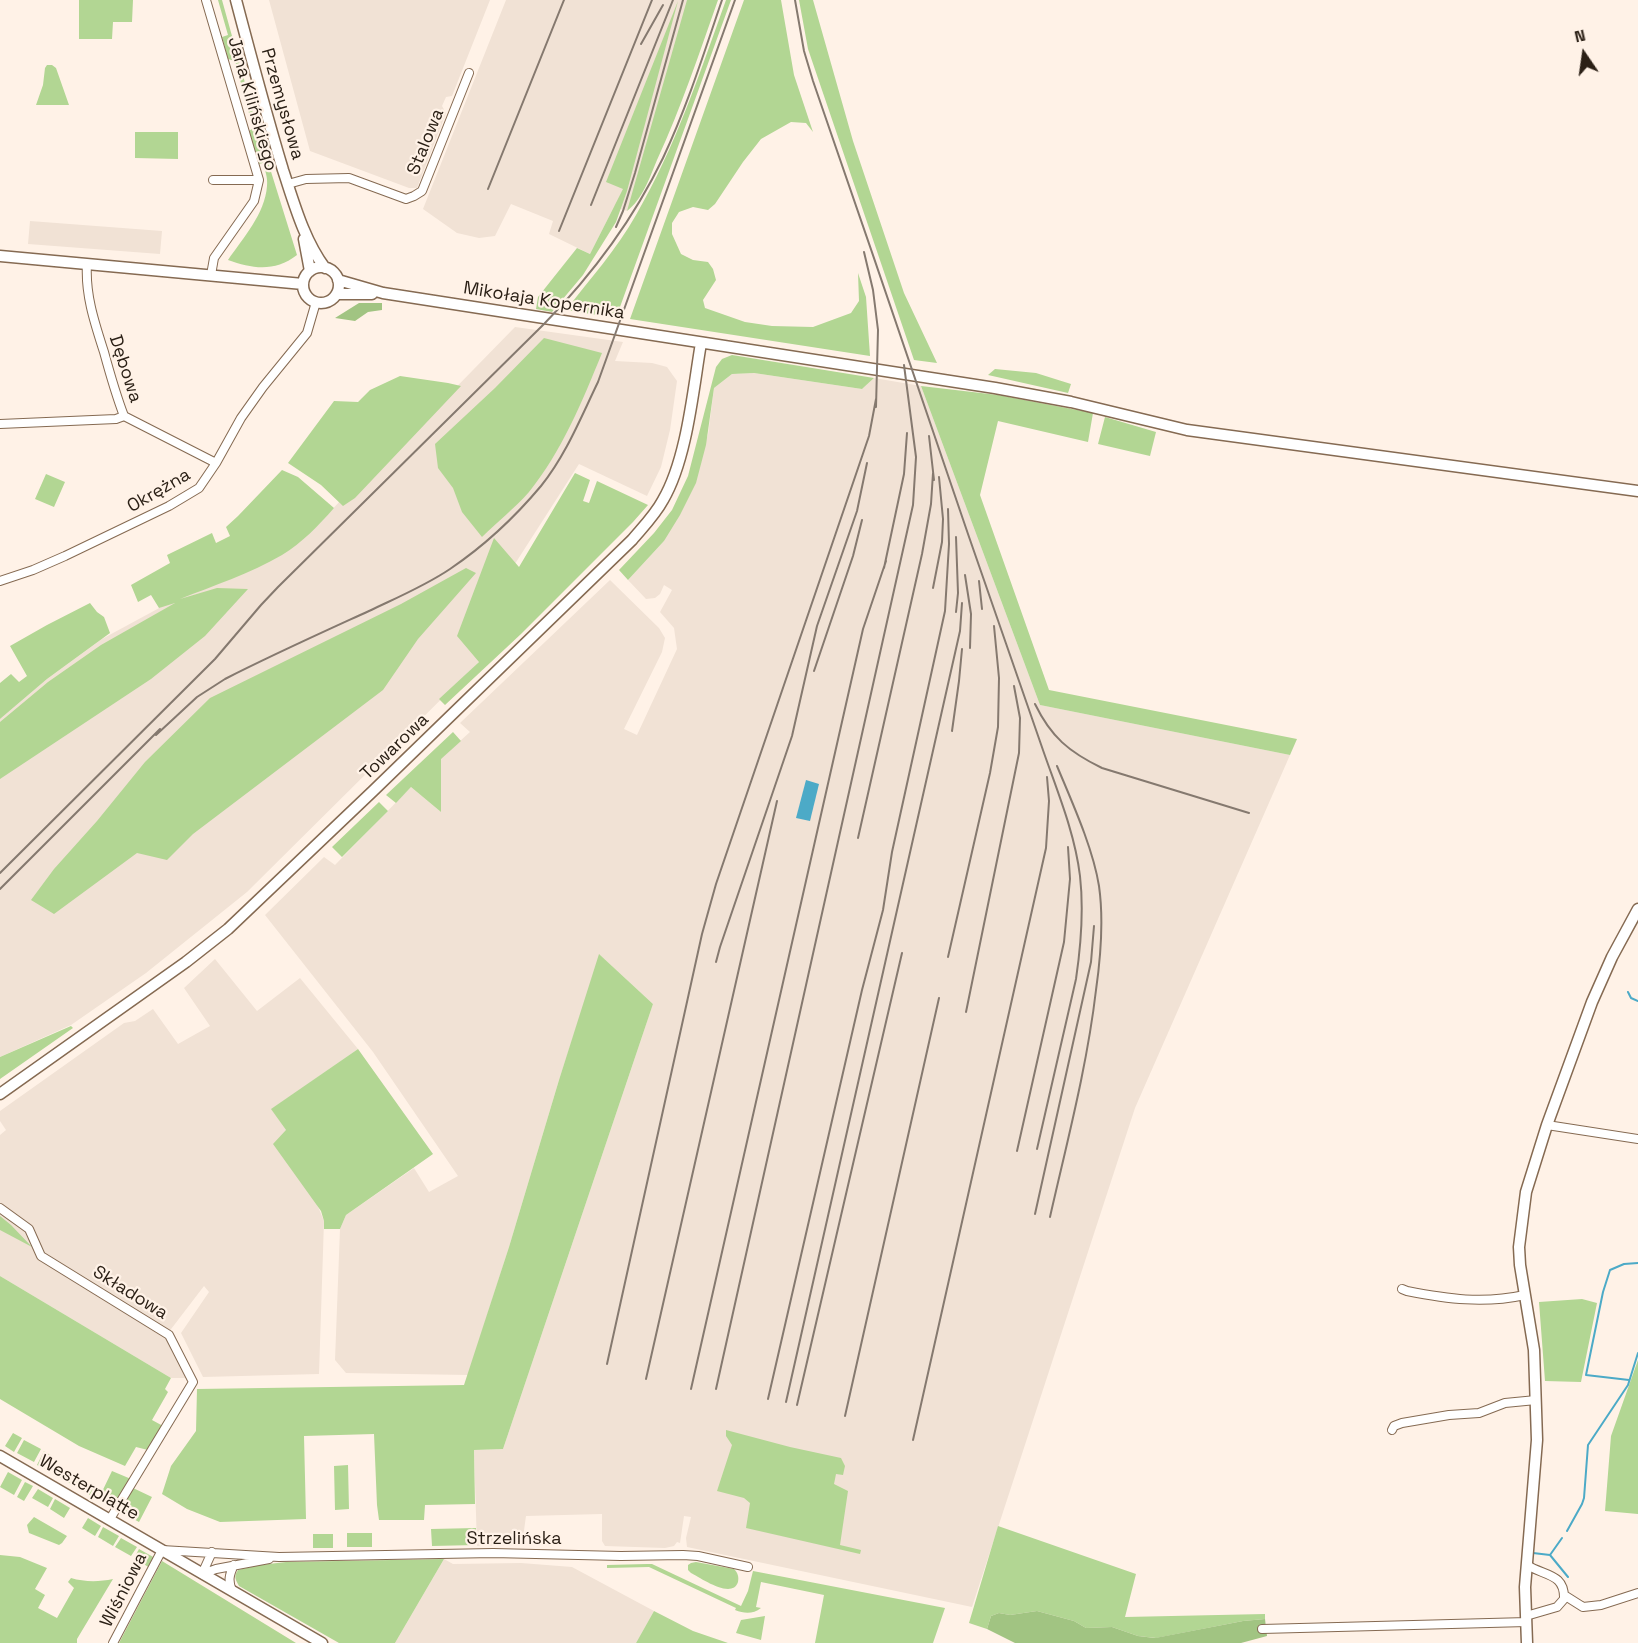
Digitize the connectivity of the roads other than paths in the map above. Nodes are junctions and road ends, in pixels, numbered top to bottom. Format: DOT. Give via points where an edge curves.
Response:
graph roads {
  1 [pos="207,0"];
  2 [pos="236,0"];
  3 [pos="469,73"];
  4 [pos="213,180"];
  5 [pos="259,180"];
  6 [pos="288,184"];
  7 [pos="299,217"];
  8 [pos="0,256"];
  9 [pos="87,264"];
  10 [pos="325,268"];
  11 [pos="310,272"];
  12 [pos="211,275"];
  13 [pos="338,280"];
  14 [pos="303,284"];
  15 [pos="383,293"];
  16 [pos="337,294"];
  17 [pos="316,302"];
  18 [pos="701,343"];
  19 [pos="124,416"];
  20 [pos="0,424"];
  21 [pos="216,463"];
  22 [pos="1638,491"];
  23 [pos="0,581"];
  24 [pos="1638,909"];
  25 [pos="0,1094"];
  26 [pos="1547,1125"];
  27 [pos="1638,1139"];
  28 [pos="0,1208"];
  29 [pos="1402,1289"];
  30 [pos="1525,1295"];
  31 [pos="1536,1400"];
  32 [pos="1392,1430"];
  33 [pos="0,1456"];
  34 [pos="110,1520"];
  35 [pos="162,1550"];
  36 [pos="212,1552"];
  37 [pos="279,1557"];
  38 [pos="234,1565"];
  39 [pos="1527,1565"];
  40 [pos="748,1567"];
  41 [pos="202,1574"];
  42 [pos="232,1591"];
  43 [pos="1638,1593"];
  44 [pos="1564,1595"];
  45 [pos="1526,1619"];
  46 [pos="1262,1629"];
  47 [pos="113,1643"];
  48 [pos="322,1643"];
  49 [pos="1527,1643"];
  1 -- 5 [label="street, Jana Kilińskiego"];
  2 -- 6 [label="main road, Przemysłowa"];
  3 -- 6 [label="street, Stalowa" via="422,191 414,196 406,199 349,178 304,179"];
  4 -- 5 [label="street"];
  5 -- 12 [label="street, Jana Kilińskiego" via="254,201 214,258"];
  6 -- 7 [label="main road, Przemysłowa"];
  7 -- 10 [label="main road, Przemysłowa"];
  7 -- 11 [label="main road, Przemysłowa"];
  8 -- 9 [label="main road"];
  9 -- 12 [label="main road"];
  9 -- 19 [label="street, Dębowa" via="92,314"];
  10 -- 11 [label="main road"];
  10 -- 13 [label="main road"];
  11 -- 14 [label="main road"];
  12 -- 14 [label="main road"];
  13 -- 15 [label="main road, Mikołaja Kopernika"];
  13 -- 16 [label="main road"];
  14 -- 17 [label="main road" via="306,295"];
  15 -- 16 [label="main road, Mikołaja Kopernika"];
  15 -- 18 [label="main road, Mikołaja Kopernika"];
  16 -- 17 [label="main road" via="328,302"];
  17 -- 21 [label="street, Okrężna" via="306,333 241,418"];
  18 -- 22 [label="main road, Mikołaja Kopernika" via="995,388 1187,430"];
  18 -- 25 [label="main road, Towarowa" via="690,413 672,482 658,509 632,540 228,929"];
  19 -- 20 [label="street"];
  19 -- 21 [label="street, Dębowa"];
  21 -- 23 [label="street, Okrężna" via="199,488 169,506 65,556"];
  24 -- 26 [label="main road" via="1592,1002"];
  26 -- 27 [label="street"];
  26 -- 30 [label="main road" via="1526,1192 1520,1230"];
  28 -- 34 [label="street, Składowa" via="29,1229 41,1256 170,1335 193,1382"];
  29 -- 30 [label="street" via="1451,1299 1492,1300"];
  30 -- 31 [label="main road"];
  31 -- 32 [label="street" via="1505,1403 1479,1413 1402,1423"];
  31 -- 39 [label="main road" via="1537,1440"];
  33 -- 34 [label="main road, Westerplatte"];
  34 -- 35 [label="main road, Westerplatte"];
  35 -- 36 [label="street, Strzelińska"];
  35 -- 41 [label="main road, Westerplatte"];
  35 -- 47 [label="street, Wiśniowa"];
  36 -- 37 [label="street, Strzelińska"];
  36 -- 41 [label="street"];
  37 -- 38 [label="street, Strzelińska"];
  37 -- 40 [label="street, Strzelińska" via="493,1553 698,1556"];
  38 -- 41 [label="street, Strzelińska"];
  38 -- 42 [label="street" via="228,1582"];
  39 -- 44 [label="street" via="1560,1582"];
  39 -- 45 [label="main road"];
  41 -- 42 [label="main road, Westerplatte"];
  42 -- 48 [label="main road, Westerplatte"];
  43 -- 44 [label="street" via="1583,1607"];
  44 -- 45 [label="street" via="1557,1607"];
  45 -- 46 [label="street"];
  45 -- 49 [label="main road"];
}
